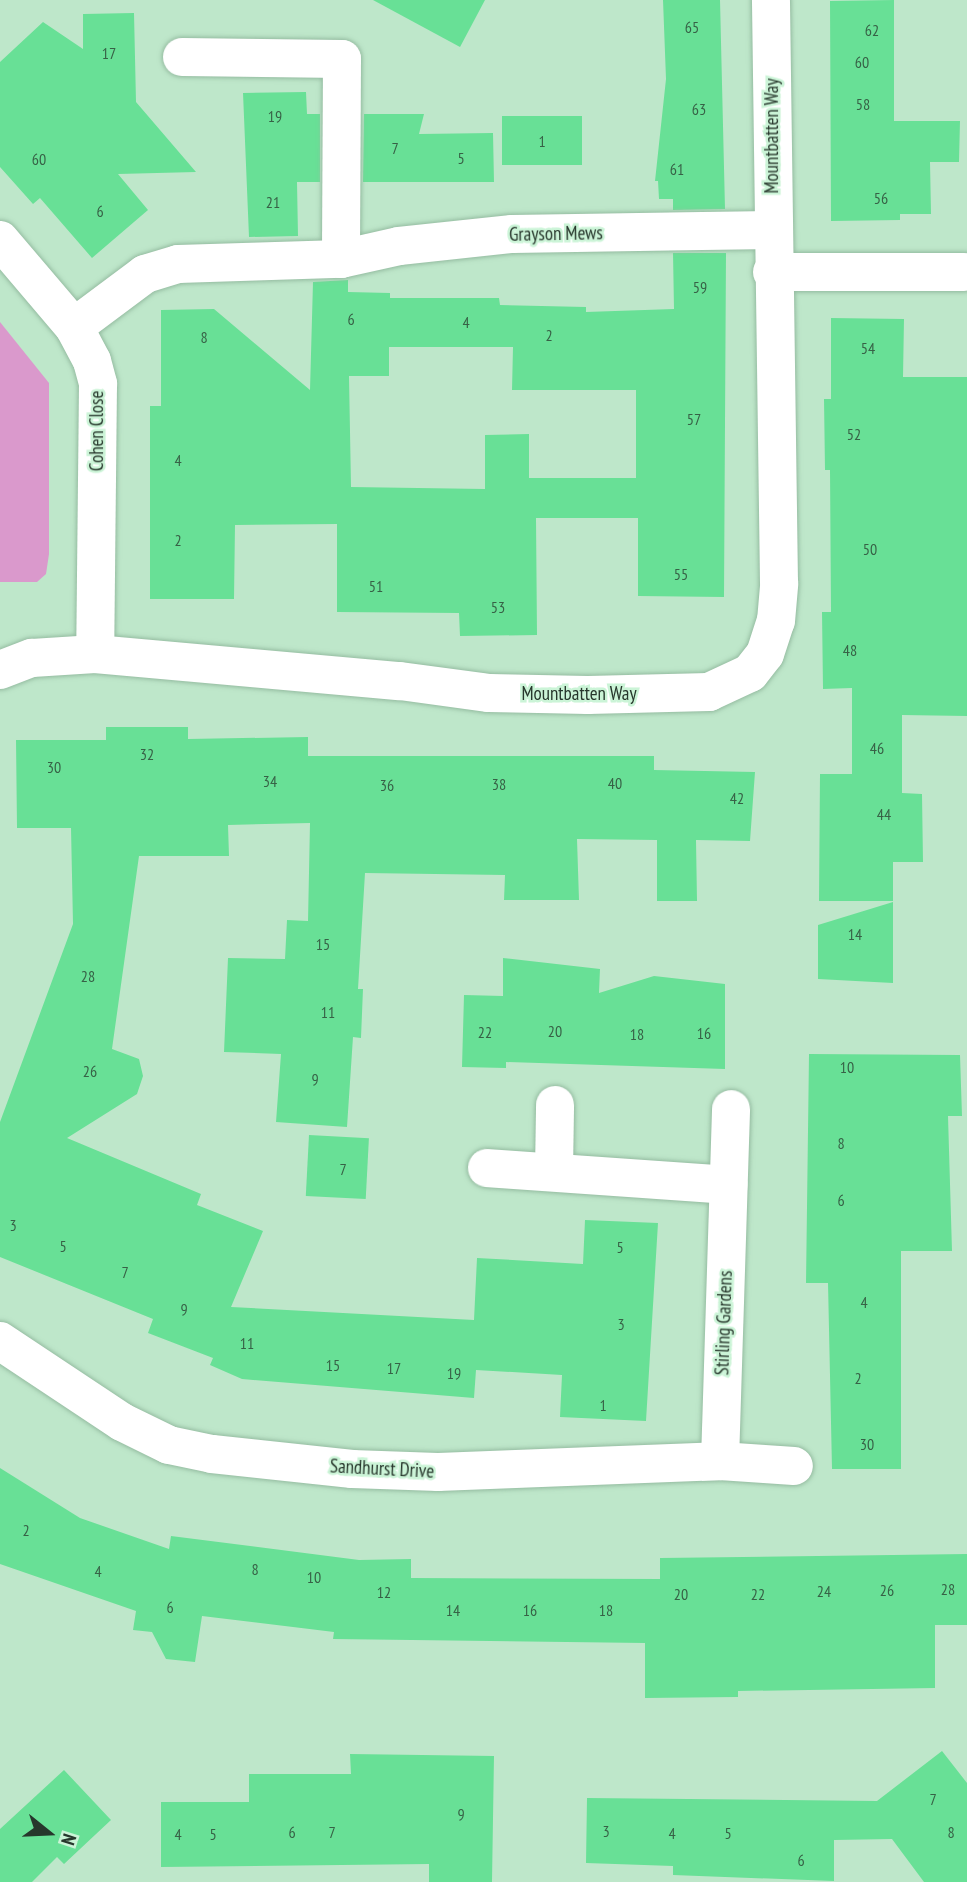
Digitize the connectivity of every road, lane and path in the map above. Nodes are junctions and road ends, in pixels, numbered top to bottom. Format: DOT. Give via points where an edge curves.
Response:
graph roads {
  1 [pos="771,0"];
  2 [pos="182,57"];
  3 [pos="772,230"];
  4 [pos="0,240"];
  5 [pos="341,259"];
  6 [pos="772,272"];
  7 [pos="964,272"];
  8 [pos="74,327"];
  9 [pos="95,654"];
  10 [pos="0,670"];
  11 [pos="555,1105"];
  12 [pos="732,1110"];
  13 [pos="487,1168"];
  14 [pos="554,1172"];
  15 [pos="728,1185"];
  16 [pos="0,1341"];
  17 [pos="720,1461"];
  18 [pos="794,1466"];
  1 -- 3 [label="street, Mountbatten Way"];
  2 -- 5 [label="street" via="342,59"];
  3 -- 5 [label="street, Grayson Mews" via="512,234 399,246"];
  3 -- 6 [label="street, Mountbatten Way"];
  4 -- 8 [label="street, Cohen Close"];
  5 -- 8 [label="street, Grayson Mews" via="162,268 145,274"];
  6 -- 7 [label="street"];
  6 -- 9 [label="street, Mountbatten Way" via="776,621 765,654 750,673 729,686 709,692 489,693 375,678"];
  8 -- 9 [label="street, Cohen Close" via="98,384"];
  9 -- 10 [label="street, Mountbatten Way" via="32,658"];
  11 -- 14 [label="street"];
  12 -- 15 [label="street, Stirling Gardens"];
  13 -- 14 [label="street"];
  14 -- 15 [label="street"];
  15 -- 17 [label="street, Stirling Gardens"];
  16 -- 17 [label="street, Sandhurst Drive" via="122,1422 169,1445 212,1454 352,1469 438,1472"];
  17 -- 18 [label="street, Sandhurst Drive"];
}
